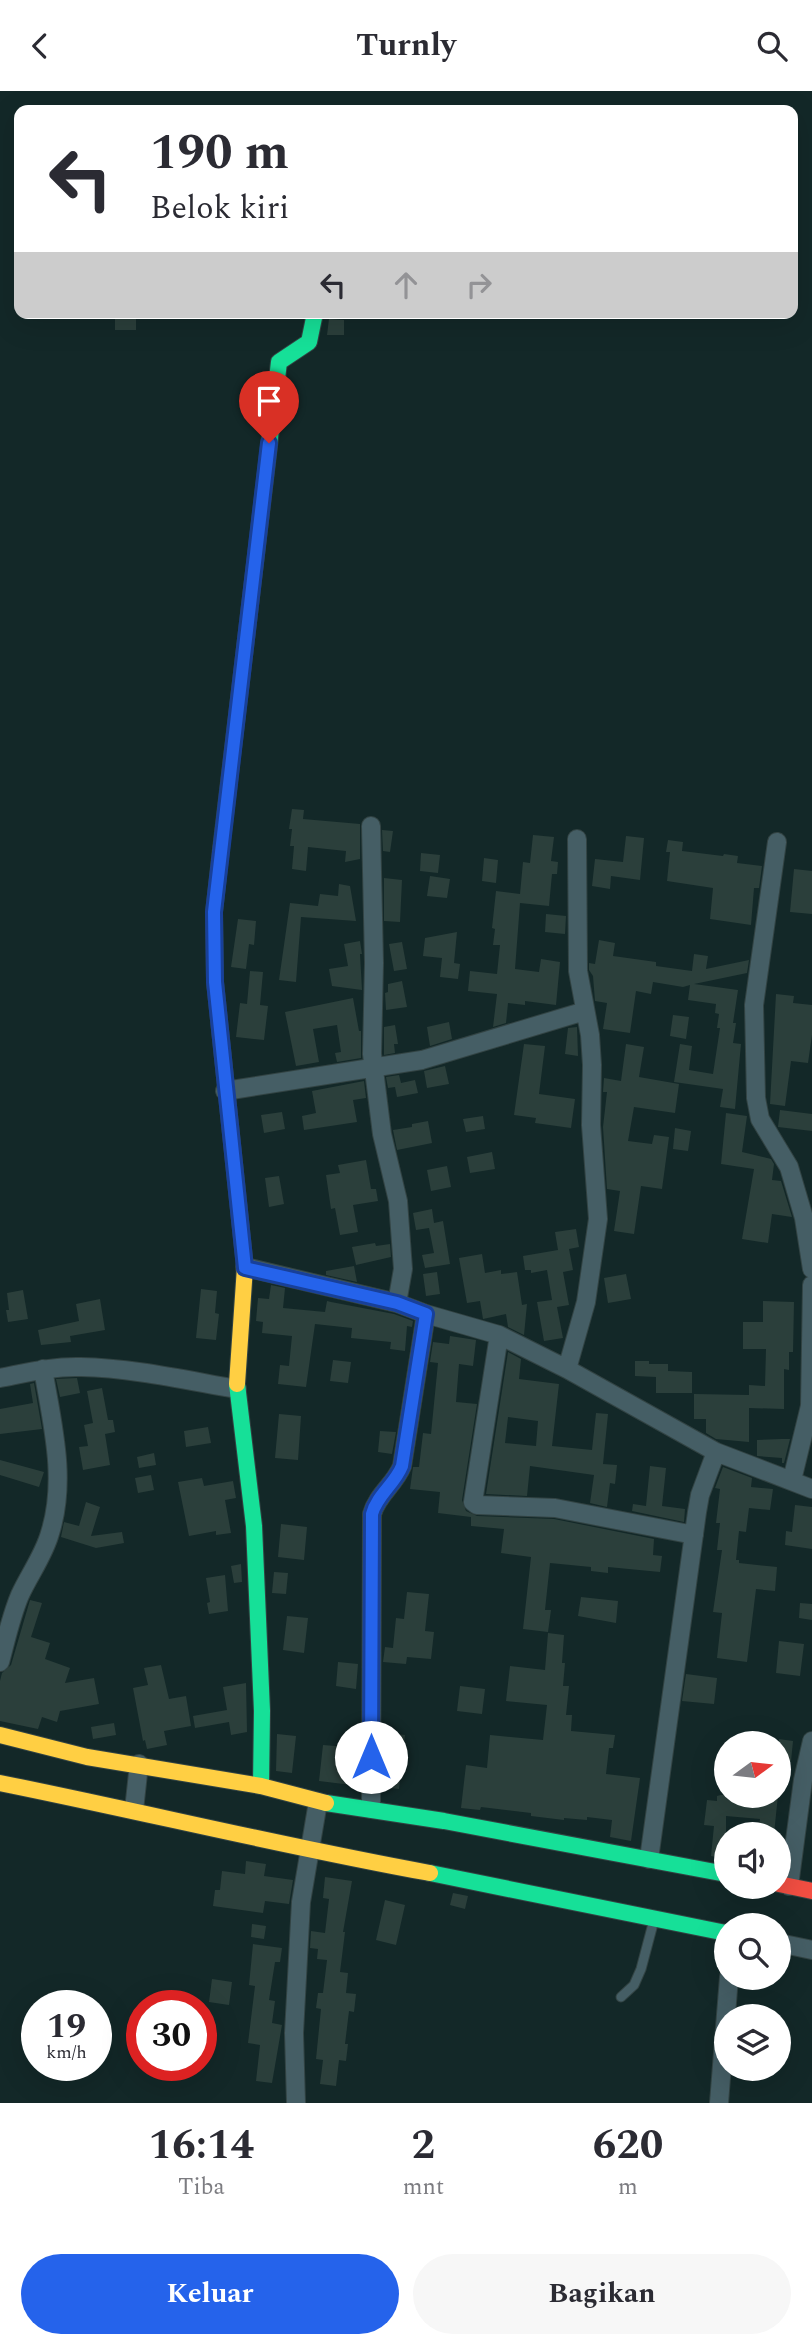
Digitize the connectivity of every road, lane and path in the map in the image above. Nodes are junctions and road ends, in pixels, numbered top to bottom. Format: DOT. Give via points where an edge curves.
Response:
graph roads {
  1 [pos="315,319"];
  2 [pos="371,826"];
  3 [pos="577,839"];
  4 [pos="777,842"];
  5 [pos="584,1011"];
  6 [pos="374,1068"];
  7 [pos="225,1091"];
  8 [pos="245,1268"];
  9 [pos="812,1269"];
  10 [pos="812,1285"];
  11 [pos="397,1303"];
  12 [pos="426,1314"];
  13 [pos="499,1335"];
  14 [pos="43,1369"];
  15 [pos="567,1369"];
  16 [pos="0,1378"];
  17 [pos="237,1389"];
  18 [pos="716,1452"];
  19 [pos="792,1481"];
  20 [pos="812,1489"];
  21 [pos="694,1535"];
  22 [pos="0,1662"];
  23 [pos="0,1735"];
  24 [pos="812,1741"];
  25 [pos="139,1768"];
  26 [pos="0,1783"];
  27 [pos="261,1786"];
  28 [pos="134,1807"];
  29 [pos="371,1809"];
  30 [pos="316,1811"];
  31 [pos="791,1846"];
  32 [pos="308,1850"];
  33 [pos="649,1859"];
  34 [pos="714,1872"];
  35 [pos="791,1886"];
  36 [pos="812,1891"];
  37 [pos="655,1918"];
  38 [pos="714,1930"];
  39 [pos="791,1946"];
  40 [pos="812,1950"];
  41 [pos="728,1990"];
  42 [pos="621,1997"];
  43 [pos="296,2103"];
  44 [pos="719,2103"];
  1 -- 7 [label="street" via="310,343 279,362 242,662 214,912"];
  2 -- 6 [label="street"];
  3 -- 5 [label="street" via="578,971"];
  4 -- 9 [label="street" via="754,1005 756,1098 760,1119 789,1167"];
  5 -- 6 [label="street" via="433,1057"];
  5 -- 15 [label="street" via="590,1035 590,1125 598,1219 586,1301"];
  6 -- 7 [label="street"];
  6 -- 11 [label="street" via="382,1134 398,1201 404,1269"];
  7 -- 8 [label="street"];
  8 -- 11 [label="street"];
  8 -- 17 [label="street"];
  10 -- 19 [label="street" via="810,1406"];
  11 -- 12 [label="street"];
  12 -- 13 [label="street"];
  12 -- 29 [label="street" via="402,1466 374,1506 371,1521"];
  13 -- 15 [label="street"];
  13 -- 21 [label="street" via="473,1503 555,1508"];
  14 -- 16 [label="street"];
  14 -- 17 [label="street" via="80,1367"];
  14 -- 22 [label="street" via="58,1474 53,1522 16,1605"];
  15 -- 18 [label="street"];
  17 -- 27 [label="street" via="254,1526"];
  18 -- 19 [label="street"];
  18 -- 21 [label="street" via="700,1495"];
  19 -- 20 [label="street"];
  21 -- 33 [label="street"];
  23 -- 25 [label="street"];
  24 -- 31 [label="street"];
  25 -- 27 [label="street"];
  25 -- 28 [label="street"];
  26 -- 28 [label="street"];
  27 -- 30 [label="street"];
  28 -- 32 [label="street"];
  29 -- 30 [label="street"];
  29 -- 33 [label="street"];
  30 -- 32 [label="street"];
  32 -- 37 [label="street"];
  32 -- 43 [label="street" via="298,1941"];
  33 -- 34 [label="street"];
  35 -- 36 [label="street"];
  37 -- 38 [label="street"];
  37 -- 42 [label="lane" via="641,1969 634,1985"];
  39 -- 40 [label="street"];
  41 -- 44 [label="street"];
}
